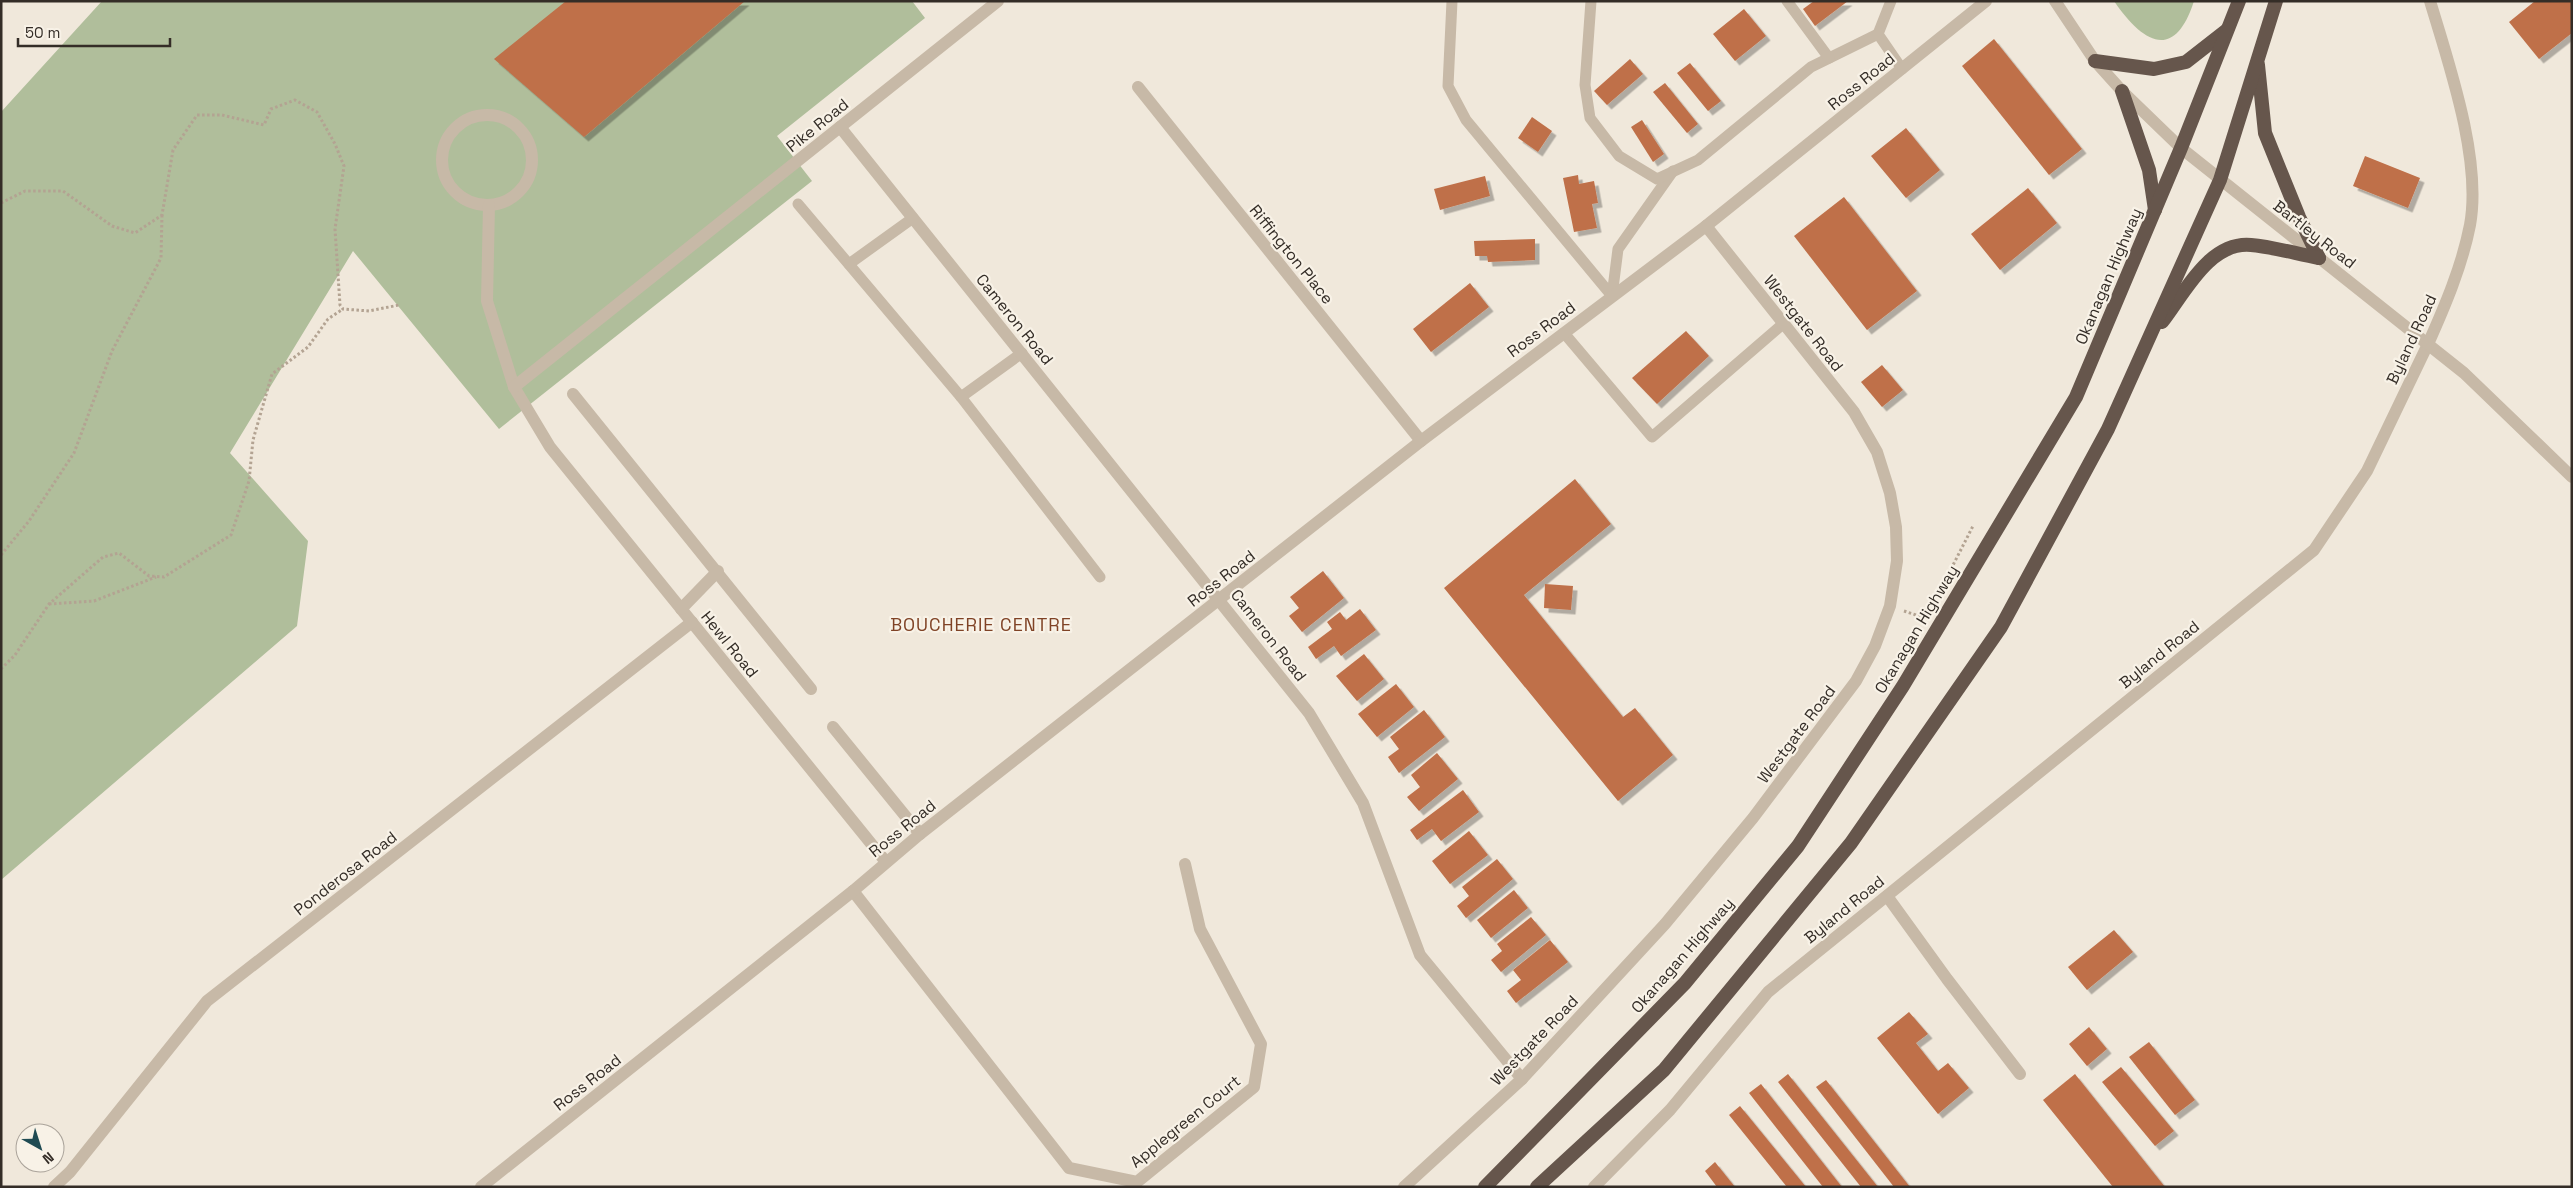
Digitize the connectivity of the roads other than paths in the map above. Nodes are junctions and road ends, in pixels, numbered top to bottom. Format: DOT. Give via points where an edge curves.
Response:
graph roads {
  1 [pos="998,1"];
  2 [pos="1452,1"];
  3 [pos="1591,1"];
  4 [pos="1787,1"];
  5 [pos="1891,1"];
  6 [pos="1986,1"];
  7 [pos="2055,1"];
  8 [pos="2239,1"];
  9 [pos="2276,1"];
  10 [pos="2430,1"];
  11 [pos="2228,29"];
  12 [pos="1878,34"];
  13 [pos="1829,58"];
  14 [pos="2258,60"];
  15 [pos="2095,61"];
  16 [pos="1902,69"];
  17 [pos="1138,87"];
  18 [pos="2122,91"];
  19 [pos="840,127"];
  20 [pos="2181,148"];
  21 [pos="1673,172"];
  22 [pos="2220,180"];
  23 [pos="798,204"];
  24 [pos="489,205"];
  25 [pos="2155,210"];
  26 [pos="913,218"];
  27 [pos="1706,226"];
  28 [pos="2319,258"];
  29 [pos="849,264"];
  30 [pos="1612,296"];
  31 [pos="1784,323"];
  32 [pos="1564,333"];
  33 [pos="2147,343"];
  34 [pos="2428,344"];
  35 [pos="1022,354"];
  36 [pos="514,387"];
  37 [pos="573,394"];
  38 [pos="960,397"];
  39 [pos="1421,441"];
  40 [pos="2572,477"];
  41 [pos="718,571"];
  42 [pos="1100,577"];
  43 [pos="1220,600"];
  44 [pos="681,609"];
  45 [pos="692,622"];
  46 [pos="811,689"];
  47 [pos="833,727"];
  48 [pos="920,834"];
  49 [pos="886,862"];
  50 [pos="1185,864"];
  51 [pos="853,891"];
  52 [pos="1886,896"];
  53 [pos="2020,1074"];
  54 [pos="1522,1079"];
  55 [pos="54,1187"];
  56 [pos="481,1187"];
  57 [pos="1404,1187"];
  58 [pos="1485,1187"];
  59 [pos="1537,1187"];
  60 [pos="1594,1187"];
  1 -- 19 [label="street, Pike Road"];
  2 -- 30 [label="lane" via="1448,86 1466,120"];
  3 -- 21 [label="lane" via="1585,85 1590,118 1619,156 1657,179"];
  4 -- 13 [label="lane"];
  5 -- 12 [label="lane"];
  6 -- 16 [label="street, Ross Road"];
  7 -- 15 [label="street, Bartley Road"];
  8 -- 11 [label="highway, Okanagan Highway"];
  9 -- 14 [label="highway"];
  10 -- 34 [label="street, Byland Road" via="2458,96 2473,196 2470,226 2450,293"];
  11 -- 15 [label="highway" via="2186,62 2154,69"];
  11 -- 20 [label="highway, Okanagan Highway"];
  12 -- 13 [label="lane"];
  12 -- 16 [label="lane"];
  13 -- 21 [label="lane" via="1811,67 1698,160"];
  14 -- 22 [label="highway"];
  14 -- 28 [label="highway" via="2266,132 2299,217"];
  15 -- 18 [label="street, Bartley Road"];
  16 -- 27 [label="street, Ross Road"];
  17 -- 39 [label="street, Riffington Place"];
  18 -- 20 [label="street, Bartley Road"];
  18 -- 25 [label="highway" via="2144,152"];
  19 -- 26 [label="street, Cameron Road"];
  19 -- 36 [label="street, Pike Road"];
  20 -- 22 [label="street, Bartley Road"];
  20 -- 25 [label="highway, Okanagan Highway"];
  21 -- 30 [label="lane" via="1618,249"];
  22 -- 28 [label="street, Bartley Road"];
  22 -- 33 [label="highway"];
  23 -- 29 [label="lane"];
  24 -- 24 [label="street" via="517,192 531,166 531,151 516,125 503,117 488,114 473,117 454,129 443,147 442,162 452,188 463,198"];
  24 -- 36 [label="street, Hewl Road" via="487,301"];
  25 -- 58 [label="highway, Okanagan Highway" via="2076,397 1902,686 1798,846 1685,983"];
  26 -- 29 [label="lane"];
  26 -- 35 [label="street, Cameron Road"];
  27 -- 30 [label="street, Ross Road"];
  27 -- 31 [label="street, Westgate Road"];
  28 -- 33 [label="highway" via="2250,245 2230,247 2209,260"];
  28 -- 34 [label="street, Bartley Road"];
  29 -- 38 [label="lane"];
  30 -- 32 [label="street, Ross Road"];
  31 -- 32 [label="lane" via="1652,437"];
  31 -- 54 [label="street, Westgate Road" via="1854,412 1877,452 1890,492 1896,527 1897,561 1890,606 1875,646 1856,682 1753,818 1665,924"];
  32 -- 39 [label="street, Ross Road"];
  33 -- 59 [label="highway" via="2108,429 2001,627 1851,843 1664,1070"];
  34 -- 40 [label="street, Bartley Road" via="2464,373"];
  34 -- 52 [label="street, Byland Road" via="2366,470 2314,550"];
  35 -- 38 [label="lane"];
  35 -- 43 [label="street, Cameron Road"];
  36 -- 44 [label="street, Hewl Road" via="550,447"];
  37 -- 41 [label="street"];
  38 -- 42 [label="lane"];
  39 -- 43 [label="street, Ross Road"];
  41 -- 44 [label="street"];
  41 -- 46 [label="street"];
  43 -- 48 [label="street, Ross Road"];
  43 -- 54 [label="street, Cameron Road" via="1309,713 1364,802 1420,955"];
  44 -- 45 [label="street, Hewl Road"];
  45 -- 49 [label="street, Hewl Road"];
  45 -- 55 [label="street, Ponderosa Road" via="207,1002 70,1172"];
  47 -- 48 [label="street"];
  48 -- 49 [label="street, Ross Road"];
  49 -- 51 [label="street, Ross Road"];
  50 -- 51 [label="street, Applegreen Court" via="1200,929 1261,1044 1254,1087 1137,1182 1069,1168"];
  51 -- 56 [label="street, Ross Road"];
  52 -- 53 [label="street"];
  52 -- 60 [label="street, Byland Road" via="1768,992 1670,1110"];
  54 -- 57 [label="street, Westgate Road"];
}
